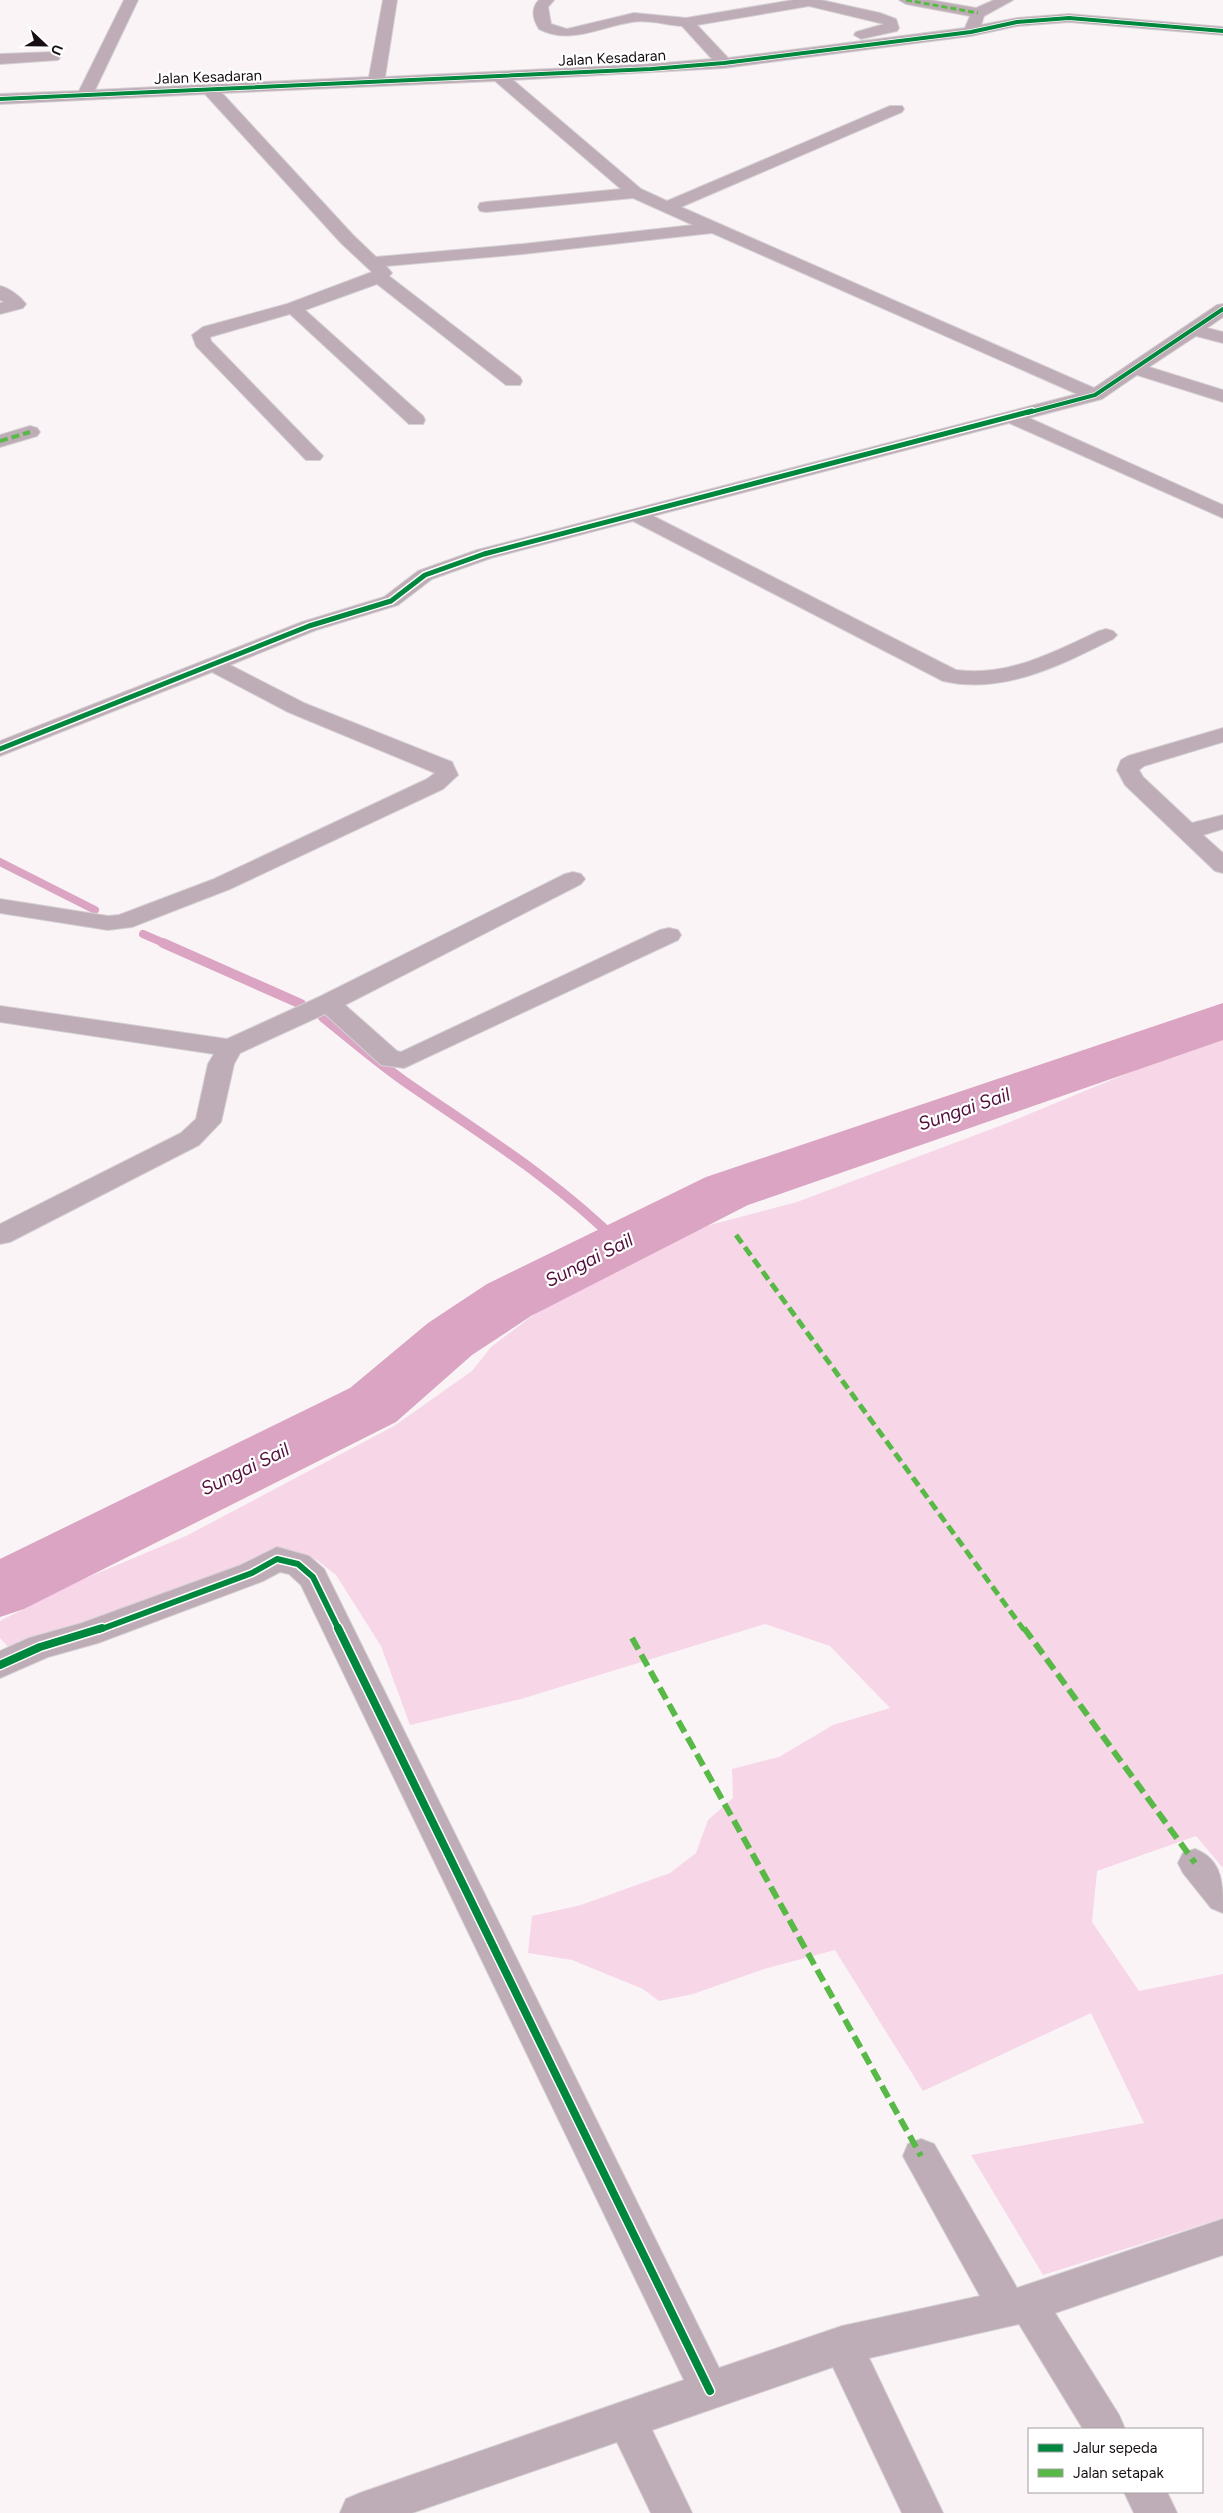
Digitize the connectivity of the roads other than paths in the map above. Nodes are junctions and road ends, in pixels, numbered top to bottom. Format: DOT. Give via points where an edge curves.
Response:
graph roads {
  1 [pos="131,0"];
  2 [pos="390,0"];
  3 [pos="546,0"];
  4 [pos="906,0"];
  5 [pos="1006,0"];
  6 [pos="804,1"];
  7 [pos="978,13"];
  8 [pos="686,22"];
  9 [pos="1223,31"];
  10 [pos="971,32"];
  11 [pos="53,57"];
  12 [pos="720,58"];
  13 [pos="0,59"];
  14 [pos="500,77"];
  15 [pos="376,82"];
  16 [pos="211,91"];
  17 [pos="85,94"];
  18 [pos="0,99"];
  19 [pos="896,110"];
  20 [pos="635,193"];
  21 [pos="486,207"];
  22 [pos="667,207"];
  23 [pos="711,228"];
  24 [pos="376,270"];
  25 [pos="0,291"];
  26 [pos="293,308"];
  27 [pos="1223,308"];
  28 [pos="0,309"];
  29 [pos="1193,329"];
  30 [pos="1223,338"];
  31 [pos="1136,369"];
  32 [pos="513,381"];
  33 [pos="1095,396"];
  34 [pos="1223,396"];
  35 [pos="1011,417"];
  36 [pos="416,420"];
  37 [pos="30,432"];
  38 [pos="0,441"];
  39 [pos="313,456"];
  40 [pos="1223,512"];
  41 [pos="638,516"];
  42 [pos="1106,635"];
  43 [pos="212,664"];
  44 [pos="1223,735"];
  45 [pos="0,749"];
  46 [pos="1223,822"];
  47 [pos="1187,832"];
  48 [pos="1223,866"];
  49 [pos="572,879"];
  50 [pos="0,906"];
  51 [pos="669,935"];
  52 [pos="328,1003"];
  53 [pos="0,1014"];
  54 [pos="230,1048"];
  55 [pos="0,1235"];
  56 [pos="0,1665"];
  57 [pos="1195,1863"];
  58 [pos="1223,1898"];
  59 [pos="921,2156"];
  60 [pos="1223,2237"];
  61 [pos="1018,2306"];
  62 [pos="842,2345"];
  63 [pos="710,2392"];
  64 [pos="627,2420"];
  65 [pos="1104,2428"];
  66 [pos="1145,2493"];
  67 [pos="416,2503"];
  68 [pos="360,2513"];
  69 [pos="672,2513"];
  70 [pos="924,2513"];
  71 [pos="1157,2513"];
  1 -- 17 [label="street"];
  2 -- 15 [label="street"];
  3 -- 8 [label="street" via="540,13 544,26 558,32 573,33 634,17"];
  4 -- 7 [label="street"];
  5 -- 7 [label="street"];
  6 -- 8 [label="street"];
  6 -- 12 [label="street" via="875,16 891,22 892,28 874,34"];
  7 -- 10 [label="street"];
  8 -- 12 [label="street"];
  9 -- 10 [label="street, Jalan Kesadaran" via="1069,18 1018,22"];
  10 -- 12 [label="street, Jalan Kesadaran"];
  11 -- 13 [label="street"];
  12 -- 14 [label="street, Jalan Kesadaran"];
  14 -- 15 [label="street, Jalan Kesadaran"];
  14 -- 20 [label="street"];
  15 -- 16 [label="street, Jalan Kesadaran"];
  16 -- 17 [label="street, Jalan Kesadaran"];
  16 -- 24 [label="street"];
  17 -- 18 [label="street, Jalan Kesadaran"];
  19 -- 22 [label="street"];
  20 -- 21 [label="street"];
  20 -- 22 [label="street"];
  22 -- 23 [label="street"];
  23 -- 24 [label="street" via="523,249"];
  23 -- 33 [label="street"];
  24 -- 26 [label="street"];
  24 -- 32 [label="street"];
  25 -- 28 [label="street" via="17,304"];
  26 -- 36 [label="street"];
  26 -- 39 [label="street" via="209,331 201,338"];
  27 -- 29 [label="street"];
  29 -- 30 [label="street"];
  29 -- 31 [label="street"];
  31 -- 33 [label="street"];
  31 -- 34 [label="street"];
  33 -- 35 [label="street"];
  35 -- 40 [label="street"];
  35 -- 41 [label="street"];
  37 -- 38 [label="street"];
  41 -- 42 [label="street" via="952,676 968,680 993,678 1055,660"];
  41 -- 43 [label="street" via="484,554 425,575 391,601 309,626"];
  43 -- 45 [label="street"];
  43 -- 50 [label="street" via="293,708 444,767 447,775 435,784 222,884 123,922"];
  44 -- 47 [label="street" via="1136,760 1129,765 1128,770 1134,780"];
  46 -- 47 [label="street"];
  47 -- 48 [label="street"];
  49 -- 52 [label="street"];
  51 -- 52 [label="street" via="404,1060 390,1058"];
  52 -- 54 [label="street"];
  53 -- 54 [label="street"];
  54 -- 55 [label="street" via="221,1064 208,1122 200,1131"];
  56 -- 63 [label="street" via="40,1647 87,1634 252,1574 277,1559 298,1564 313,1577"];
  57 -- 58 [label="street"];
  59 -- 61 [label="street"];
  60 -- 61 [label="street"];
  61 -- 62 [label="street"];
  61 -- 65 [label="street"];
  62 -- 63 [label="street"];
  62 -- 70 [label="street"];
  63 -- 64 [label="street"];
  64 -- 67 [label="street"];
  64 -- 69 [label="street"];
  66 -- 71 [label="street"];
  67 -- 68 [label="street"];
}
